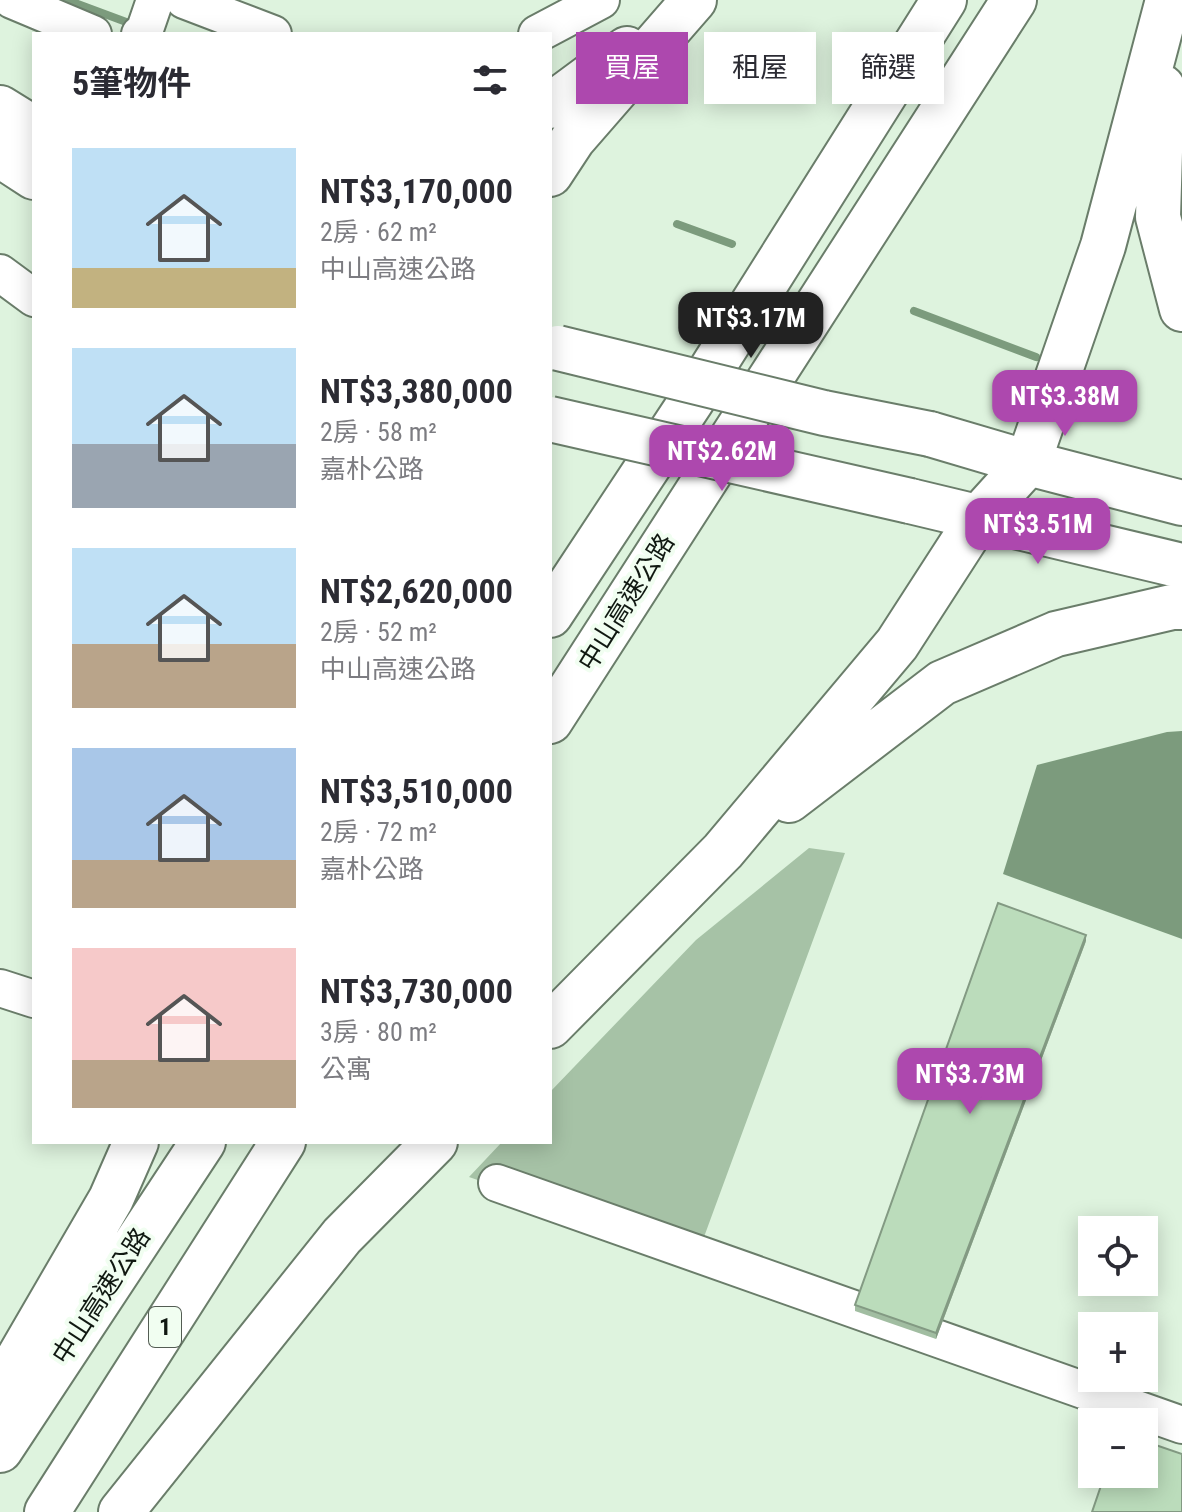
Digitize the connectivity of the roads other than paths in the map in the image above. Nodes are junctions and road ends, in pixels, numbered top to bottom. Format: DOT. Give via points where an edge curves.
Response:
graph roads {
  1 [pos="12,0"];
  2 [pos="184,0"];
  3 [pos="601,0"];
  4 [pos="694,0"];
  5 [pos="944,0"];
  6 [pos="1014,0"];
  7 [pos="1166,5"];
  8 [pos="88,32"];
  9 [pos="268,32"];
  10 [pos="541,32"];
  11 [pos="552,105"];
  12 [pos="0,108"];
  13 [pos="32,128"];
  14 [pos="0,155"];
  15 [pos="552,171"];
  16 [pos="32,176"];
  17 [pos="0,273"];
  18 [pos="32,297"];
  19 [pos="1182,309"];
  20 [pos="554,347"];
  21 [pos="552,419"];
  22 [pos="1028,463"];
  23 [pos="1182,503"];
  24 [pos="979,517"];
  25 [pos="1182,566"];
  26 [pos="1182,607"];
  27 [pos="552,612"];
  28 [pos="552,718"];
  29 [pos="723,851"];
  30 [pos="0,988"];
  31 [pos="32,998"];
  32 [pos="552,1024"];
  33 [pos="135,1144"];
  34 [pos="202,1144"];
  35 [pos="282,1144"];
  36 [pos="433,1144"];
  37 [pos="497,1183"];
  38 [pos="0,1390"];
  39 [pos="1182,1425"];
  40 [pos="0,1450"];
  41 [pos="47,1512"];
  42 [pos="121,1512"];
  1 -- 8 [label="street"];
  2 -- 9 [label="street"];
  3 -- 10 [label="street"];
  4 -- 11 [label="main road"];
  4 -- 15 [label="main road" via="573,139"];
  5 -- 27 [label="main road"];
  6 -- 28 [label="main road, 中山高速公路"];
  7 -- 19 [label="main road" via="1158,217"];
  7 -- 22 [label="main road" via="1103,246"];
  12 -- 13 [label="main road"];
  14 -- 16 [label="main road"];
  17 -- 18 [label="street"];
  20 -- 22 [label="main road, bridge" via="930,434"];
  21 -- 24 [label="main road, bridge"];
  22 -- 23 [label="main road"];
  22 -- 24 [label="main road"];
  24 -- 25 [label="main road"];
  24 -- 29 [label="main road" via="897,644"];
  26 -- 29 [label="main road" via="1056,634 942,683"];
  29 -- 32 [label="main road"];
  30 -- 31 [label="street"];
  33 -- 38 [label="main road" via="111,1199"];
  34 -- 40 [label="main road, 中山高速公路"];
  35 -- 41 [label="main road, 1"];
  36 -- 42 [label="main road" via="342,1236"];
  37 -- 39 [label="street"];
}
